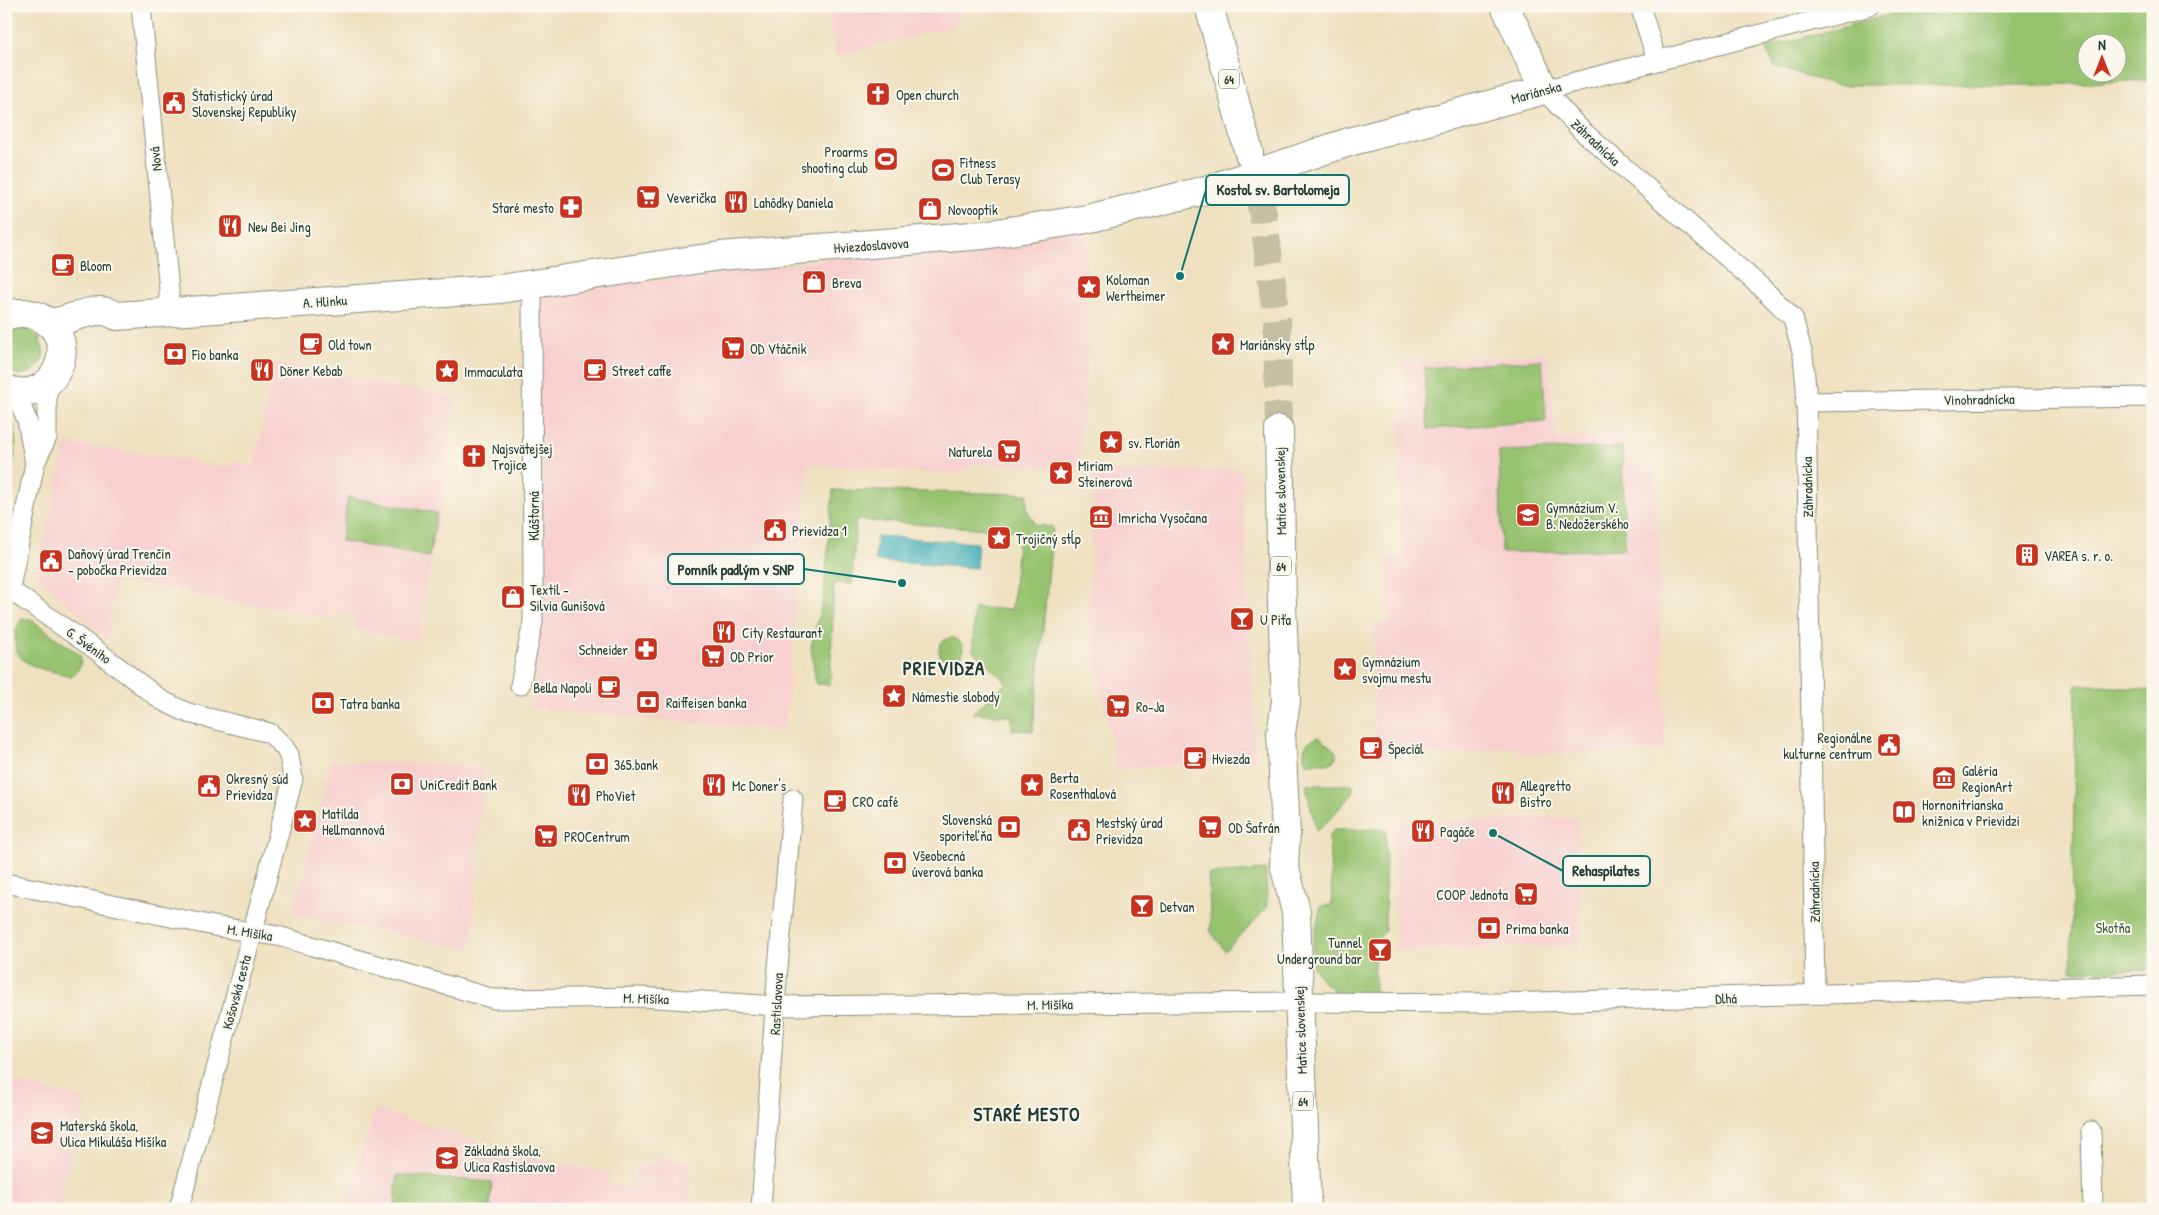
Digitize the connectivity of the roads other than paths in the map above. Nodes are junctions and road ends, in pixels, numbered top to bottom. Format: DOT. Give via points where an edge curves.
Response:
graph roads {
  1 [pos="141,6"];
  2 [pos="1209,6"];
  3 [pos="1505,6"];
  4 [pos="1640,6"];
  5 [pos="1870,6"];
  6 [pos="1657,61"];
  7 [pos="1544,90"];
  8 [pos="1249,152"];
  9 [pos="1206,190"];
  10 [pos="532,285"];
  11 [pos="169,312"];
  12 [pos="6,316"];
  13 [pos="117,316"];
  14 [pos="48,323"];
  15 [pos="61,348"];
  16 [pos="48,383"];
  17 [pos="11,390"];
  18 [pos="2153,397"];
  19 [pos="1805,402"];
  20 [pos="1279,430"];
  21 [pos="35,463"];
  22 [pos="8,587"];
  23 [pos="520,685"];
  24 [pos="284,747"];
  25 [pos="793,799"];
  26 [pos="6,883"];
  27 [pos="252,932"];
  28 [pos="2153,985"];
  29 [pos="1815,994"];
  30 [pos="1299,1002"];
  31 [pos="776,1006"];
  32 [pos="2091,1131"];
  33 [pos="179,1209"];
  34 [pos="761,1209"];
  35 [pos="1307,1209"];
  36 [pos="2094,1209"];
  1 -- 11 [label="street, Nová"];
  2 -- 8 [label="street, 64"];
  3 -- 7 [label="street"];
  4 -- 6 [label="street"];
  5 -- 6 [label="street, Mariánska"];
  6 -- 7 [label="street, Mariánska"];
  7 -- 9 [label="street, Mariánska" via="1350,142"];
  7 -- 19 [label="street, Záhradnícka" via="1581,130 1793,318 1803,355"];
  9 -- 10 [label="street, Hviezdoslavova" via="1087,219 984,235 720,256"];
  10 -- 11 [label="street, A. Hlinku"];
  10 -- 23 [label="street, Kláštorná" via="533,622"];
  11 -- 13 [label="street, A. Hlinku"];
  12 -- 14 [label="street" via="30,314"];
  13 -- 14 [label="street, A. Hlinku" via="103,310"];
  13 -- 15 [label="street, A. Hlinku" via="107,325 78,336"];
  14 -- 15 [label="street" via="58,336"];
  15 -- 16 [label="street" via="59,365"];
  16 -- 17 [label="street" via="32,391"];
  16 -- 21 [label="street, G. Švéniho" via="47,437"];
  17 -- 21 [label="street, G. Švéniho" via="27,420"];
  18 -- 19 [label="street, Vinohradnícka"];
  19 -- 29 [label="street, Záhradnícka"];
  20 -- 30 [label="street, Matice slovenskej / 64" via="1286,702 1281,733 1286,833 1284,864 1296,912"];
  21 -- 22 [label="street, G. Švéniho"];
  22 -- 24 [label="street, G. Švéniho" via="161,700 188,714 270,733"];
  24 -- 27 [label="street, Košovská cesta" via="289,755 293,779"];
  25 -- 31 [label="street, Rastislavova"];
  26 -- 27 [label="street, M. Mišíka"];
  27 -- 31 [label="street, M. Mišíka" via="278,936 494,999 641,997"];
  27 -- 33 [label="street, Košovská cesta"];
  28 -- 29 [label="street, Dlhá"];
  29 -- 30 [label="street, Dlhá" via="1499,1004"];
  30 -- 31 [label="street, M. Mišíka"];
  30 -- 35 [label="street, Matice slovenskej / 64"];
  31 -- 34 [label="street, Rastislavova"];
  32 -- 36 [label="street"];
}
